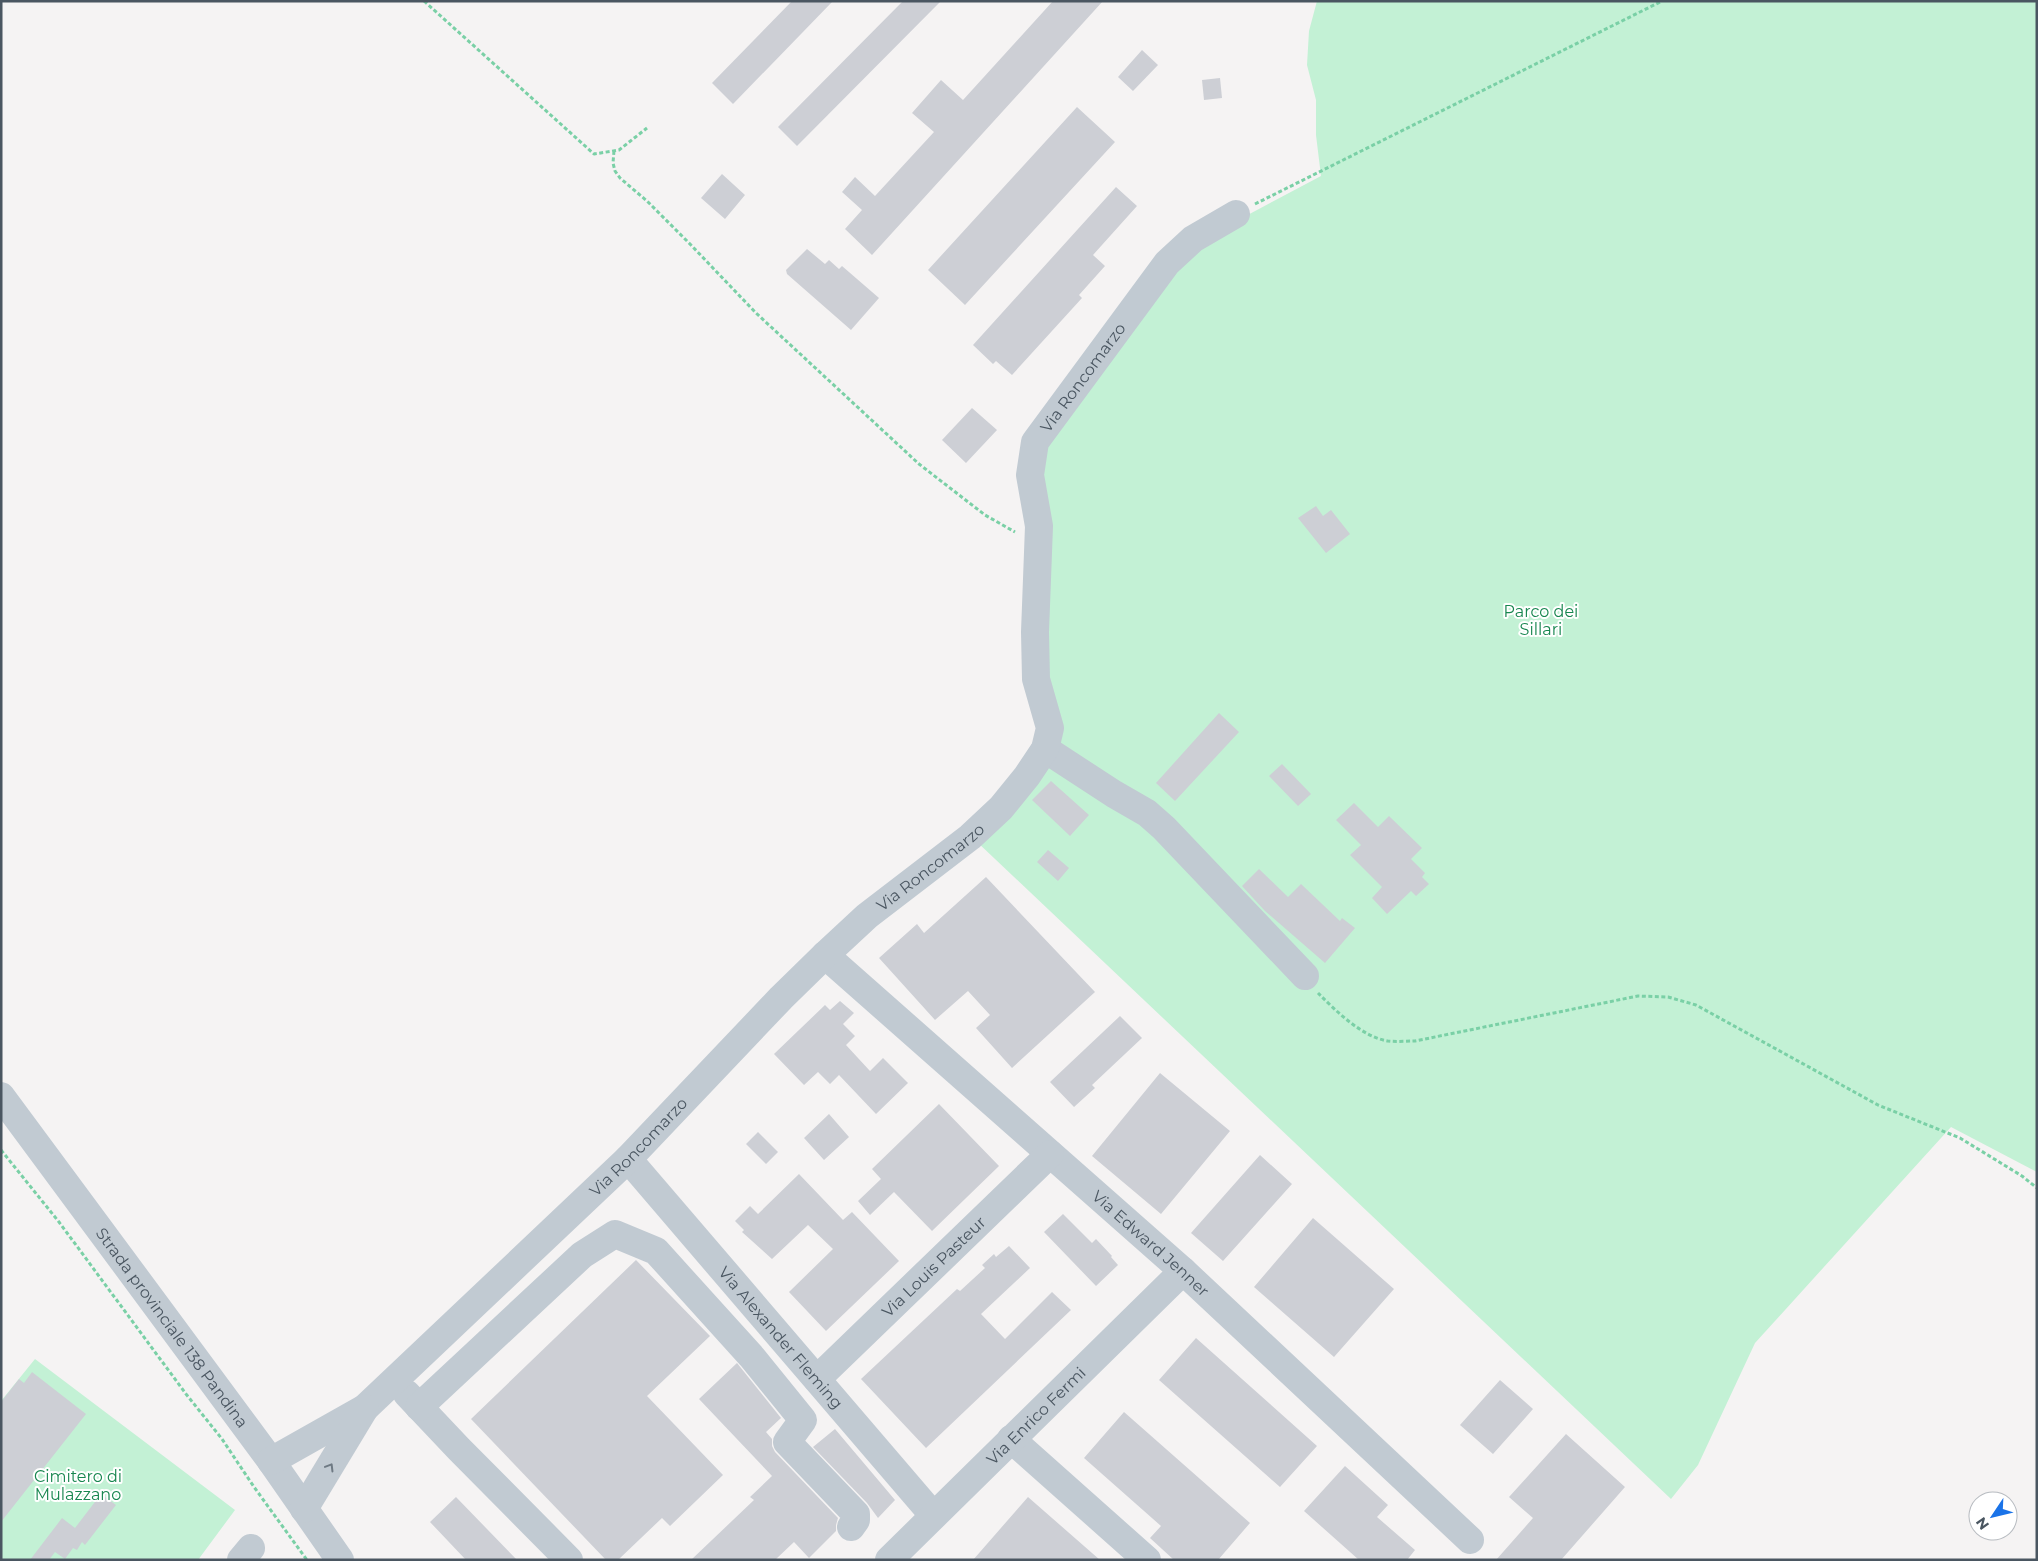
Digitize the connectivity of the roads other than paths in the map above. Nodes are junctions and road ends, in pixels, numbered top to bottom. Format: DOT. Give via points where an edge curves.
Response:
graph roads {
  1 [pos="1236,214"];
  2 [pos="1044,749"];
  3 [pos="825,955"];
  4 [pos="1305,976"];
  5 [pos="1,1096"];
  6 [pos="1050,1154"];
  7 [pos="628,1159"];
  8 [pos="1183,1271"];
  9 [pos="817,1379"];
  10 [pos="394,1381"];
  11 [pos="419,1407"];
  12 [pos="365,1408"];
  13 [pos="1011,1439"];
  14 [pos="271,1461"];
  15 [pos="304,1509"];
  16 [pos="934,1515"];
  17 [pos="851,1527"];
  18 [pos="1470,1540"];
  19 [pos="340,1560"];
  20 [pos="570,1560"];
  21 [pos="889,1560"];
  22 [pos="1147,1560"];
  1 -- 2 [label="street, Via Roncomarzo" via="1192,239 1167,263 1035,442 1030,475 1039,526 1036,679 1050,728"];
  2 -- 3 [label="street, Via Roncomarzo" via="1001,808 970,837 867,916"];
  2 -- 4 [label="street" via="1147,813"];
  3 -- 6 [label="street, Via Edward Jenner"];
  3 -- 7 [label="street, Via Roncomarzo"];
  5 -- 14 [label="street, Strada provinciale 138 Pandina"];
  6 -- 8 [label="street, Via Edward Jenner"];
  6 -- 9 [label="street, Via Louis Pasteur"];
  7 -- 9 [label="street, Via Alexander Fleming"];
  7 -- 10 [label="street, Via Roncomarzo"];
  8 -- 13 [label="street, Via Enrico Fermi"];
  8 -- 18 [label="street, Via Edward Jenner"];
  9 -- 16 [label="street, Via Alexander Fleming"];
  10 -- 11 [label="street"];
  10 -- 12 [label="street, Via Roncomarzo"];
  11 -- 17 [label="street" via="582,1255 615,1234 656,1251 751,1356 803,1420 787,1442 856,1514"];
  11 -- 20 [label="street"];
  12 -- 14 [label="street, Via Roncomarzo"];
  15 -- 12 [label="street, Via Roncomarzo, one-way"];
  13 -- 16 [label="street, Via Enrico Fermi"];
  13 -- 22 [label="street"];
  14 -- 15 [label="street, Strada provinciale 138 Pandina"];
  15 -- 19 [label="street, Strada provinciale 138 Pandina"];
  16 -- 21 [label="street, Via Enrico Fermi"];
}
